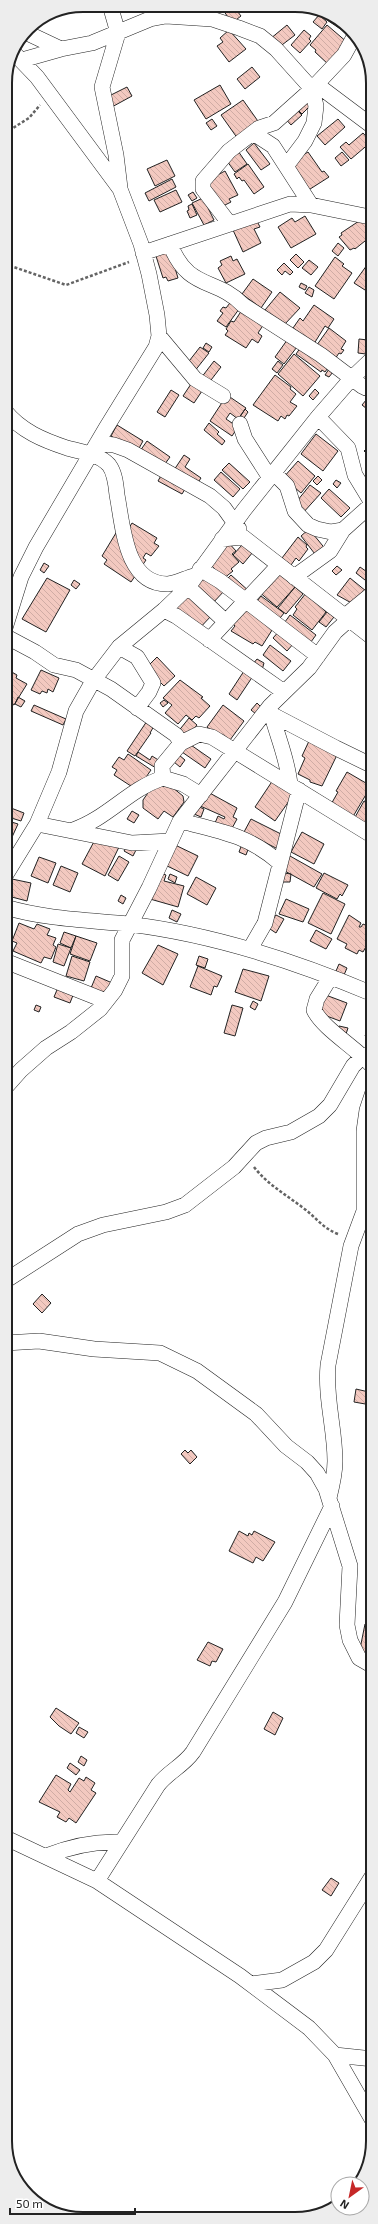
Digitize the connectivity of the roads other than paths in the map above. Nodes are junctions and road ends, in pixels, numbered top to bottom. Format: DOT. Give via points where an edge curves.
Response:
graph roads {
  1 [pos="112,12"];
  2 [pos="118,33"];
  3 [pos="31,35"];
  4 [pos="352,41"];
  5 [pos="61,49"];
  6 [pos="17,56"];
  7 [pos="314,86"];
  8 [pos="366,122"];
  9 [pos="253,133"];
  10 [pos="287,165"];
  11 [pos="120,189"];
  12 [pos="311,205"];
  13 [pos="366,216"];
  14 [pos="229,223"];
  15 [pos="170,244"];
  16 [pos="144,254"];
  17 [pos="159,336"];
  18 [pos="366,365"];
  19 [pos="351,379"];
  20 [pos="366,388"];
  21 [pos="223,396"];
  22 [pos="318,417"];
  23 [pos="12,418"];
  24 [pos="240,424"];
  25 [pos="94,449"];
  26 [pos="272,476"];
  27 [pos="366,494"];
  28 [pos="366,509"];
  29 [pos="235,522"];
  30 [pos="343,530"];
  31 [pos="243,537"];
  32 [pos="222,539"];
  33 [pos="278,566"];
  34 [pos="23,573"];
  35 [pos="194,577"];
  36 [pos="294,577"];
  37 [pos="12,578"];
  38 [pos="245,600"];
  39 [pos="366,600"];
  40 [pos="12,607"];
  41 [pos="164,610"];
  42 [pos="366,615"];
  43 [pos="348,619"];
  44 [pos="226,622"];
  45 [pos="366,633"];
  46 [pos="12,640"];
  47 [pos="209,640"];
  48 [pos="119,647"];
  49 [pos="318,656"];
  50 [pos="93,681"];
  51 [pos="284,692"];
  52 [pos="137,708"];
  53 [pos="271,710"];
  54 [pos="278,742"];
  55 [pos="181,743"];
  56 [pos="236,751"];
  57 [pos="366,763"];
  58 [pos="265,769"];
  59 [pos="163,778"];
  60 [pos="294,787"];
  61 [pos="201,795"];
  62 [pos="180,821"];
  63 [pos="37,824"];
  64 [pos="73,830"];
  65 [pos="366,832"];
  66 [pos="170,841"];
  67 [pos="280,863"];
  68 [pos="12,865"];
  69 [pos="12,909"];
  70 [pos="129,924"];
  71 [pos="250,949"];
  72 [pos="12,964"];
  73 [pos="330,978"];
  74 [pos="366,991"];
  75 [pos="106,1001"];
  76 [pos="366,1056"];
  77 [pos="366,1061"];
  78 [pos="12,1080"];
  79 [pos="366,1117"];
  80 [pos="12,1276"];
  81 [pos="12,1343"];
  82 [pos="331,1502"];
  83 [pos="366,1662"];
  84 [pos="12,1841"];
  85 [pos="120,1842"];
  86 [pos="46,1856"];
  87 [pos="97,1881"];
  88 [pos="366,1886"];
  89 [pos="251,1984"];
  90 [pos="335,2056"];
  91 [pos="366,2058"];
  92 [pos="366,2109"];
  1 -- 2 [label="street"];
  2 -- 5 [label="street" via="92,43"];
  2 -- 7 [label="street" via="150,19 166,16 199,17 226,23 260,36"];
  2 -- 11 [label="street" via="102,87"];
  3 -- 5 [label="street"];
  4 -- 7 [label="street" via="344,55"];
  5 -- 6 [label="street"];
  6 -- 11 [label="street" via="53,98"];
  7 -- 8 [label="street"];
  7 -- 9 [label="street" via="274,123"];
  7 -- 10 [label="street" via="314,124"];
  9 -- 10 [label="street" via="273,146"];
  9 -- 14 [label="street" via="229,151 202,185"];
  10 -- 12 [label="street"];
  11 -- 16 [label="street"];
  12 -- 13 [label="street"];
  12 -- 14 [label="street" via="290,204"];
  14 -- 15 [label="street"];
  15 -- 16 [label="street"];
  15 -- 19 [label="street" via="180,264 189,274 234,296 243,305 321,355"];
  16 -- 17 [label="street"];
  17 -- 21 [label="street" via="195,379"];
  17 -- 25 [label="street" via="156,347"];
  18 -- 19 [label="street"];
  19 -- 20 [label="street"];
  19 -- 22 [label="street"];
  22 -- 26 [label="street"];
  22 -- 27 [label="street" via="348,448 355,476"];
  23 -- 25 [label="street" via="38,437"];
  24 -- 26 [label="street" via="246,439"];
  25 -- 29 [label="street" via="114,445 158,465 210,496"];
  25 -- 34 [label="street"];
  25 -- 35 [label="street" via="109,465 114,477 127,546 134,565 146,577 157,583 170,584"];
  26 -- 29 [label="street"];
  26 -- 30 [label="street" via="287,486 293,508 308,525 331,532"];
  28 -- 30 [label="street"];
  29 -- 31 [label="street"];
  29 -- 32 [label="street"];
  30 -- 36 [label="street" via="330,551"];
  31 -- 32 [label="street"];
  31 -- 33 [label="street"];
  32 -- 35 [label="street"];
  33 -- 36 [label="street"];
  33 -- 38 [label="street"];
  34 -- 37 [label="street"];
  34 -- 40 [label="street"];
  35 -- 38 [label="street"];
  35 -- 41 [label="street"];
  35 -- 44 [label="street"];
  36 -- 43 [label="street"];
  38 -- 44 [label="street"];
  38 -- 49 [label="street"];
  39 -- 43 [label="street"];
  41 -- 47 [label="street"];
  41 -- 48 [label="street"];
  42 -- 43 [label="street"];
  43 -- 45 [label="street"];
  43 -- 49 [label="street"];
  44 -- 47 [label="street"];
  46 -- 50 [label="street" via="54,665 76,670"];
  47 -- 51 [label="street"];
  48 -- 50 [label="street"];
  48 -- 52 [label="street" via="137,657 153,683"];
  49 -- 51 [label="street"];
  50 -- 52 [label="street" via="111,689"];
  50 -- 63 [label="street" via="76,711 59,772"];
  51 -- 53 [label="street"];
  52 -- 55 [label="street" via="176,735"];
  53 -- 54 [label="street"];
  53 -- 56 [label="street"];
  53 -- 57 [label="street"];
  54 -- 58 [label="street"];
  54 -- 60 [label="street"];
  55 -- 56 [label="street" via="199,734 206,734"];
  55 -- 59 [label="street" via="162,766"];
  56 -- 58 [label="street"];
  56 -- 61 [label="street"];
  58 -- 60 [label="street"];
  59 -- 61 [label="street" via="183,784"];
  59 -- 64 [label="street" via="122,800 98,820"];
  60 -- 65 [label="street"];
  60 -- 67 [label="street"];
  61 -- 62 [label="street"];
  62 -- 66 [label="street"];
  62 -- 67 [label="street" via="247,840 262,848"];
  63 -- 64 [label="street"];
  63 -- 68 [label="street"];
  64 -- 66 [label="street" via="139,844"];
  66 -- 70 [label="street"];
  67 -- 71 [label="street" via="265,923"];
  69 -- 70 [label="street"];
  70 -- 71 [label="street"];
  70 -- 75 [label="street" via="122,940 122,976"];
  71 -- 73 [label="street"];
  72 -- 75 [label="street"];
  73 -- 74 [label="street"];
  73 -- 76 [label="street" via="317,999 314,1010 327,1025"];
  75 -- 78 [label="street" via="85,1022 46,1048"];
  77 -- 80 [label="street" via="347,1072 336,1096 322,1113 291,1132 261,1140 234,1167 185,1205 166,1212 103,1225 78,1234"];
  79 -- 82 [label="street" via="364,1211 360,1226 352,1239 326,1384 335,1460"];
  81 -- 82 [label="street" via="39,1341 170,1356 196,1371 256,1414 286,1446 317,1473"];
  82 -- 83 [label="street" via="350,1566 347,1625 350,1640 359,1658"];
  82 -- 85 [label="street" via="285,1602 193,1752 186,1762 164,1777"];
  84 -- 86 [label="street"];
  85 -- 86 [label="street" via="91,1842 68,1847"];
  85 -- 87 [label="street"];
  86 -- 87 [label="street"];
  87 -- 89 [label="street"];
  88 -- 89 [label="street" via="326,1950 314,1962 282,1980"];
  89 -- 90 [label="street" via="309,2028"];
  90 -- 91 [label="street"];
  90 -- 92 [label="street"];
}
